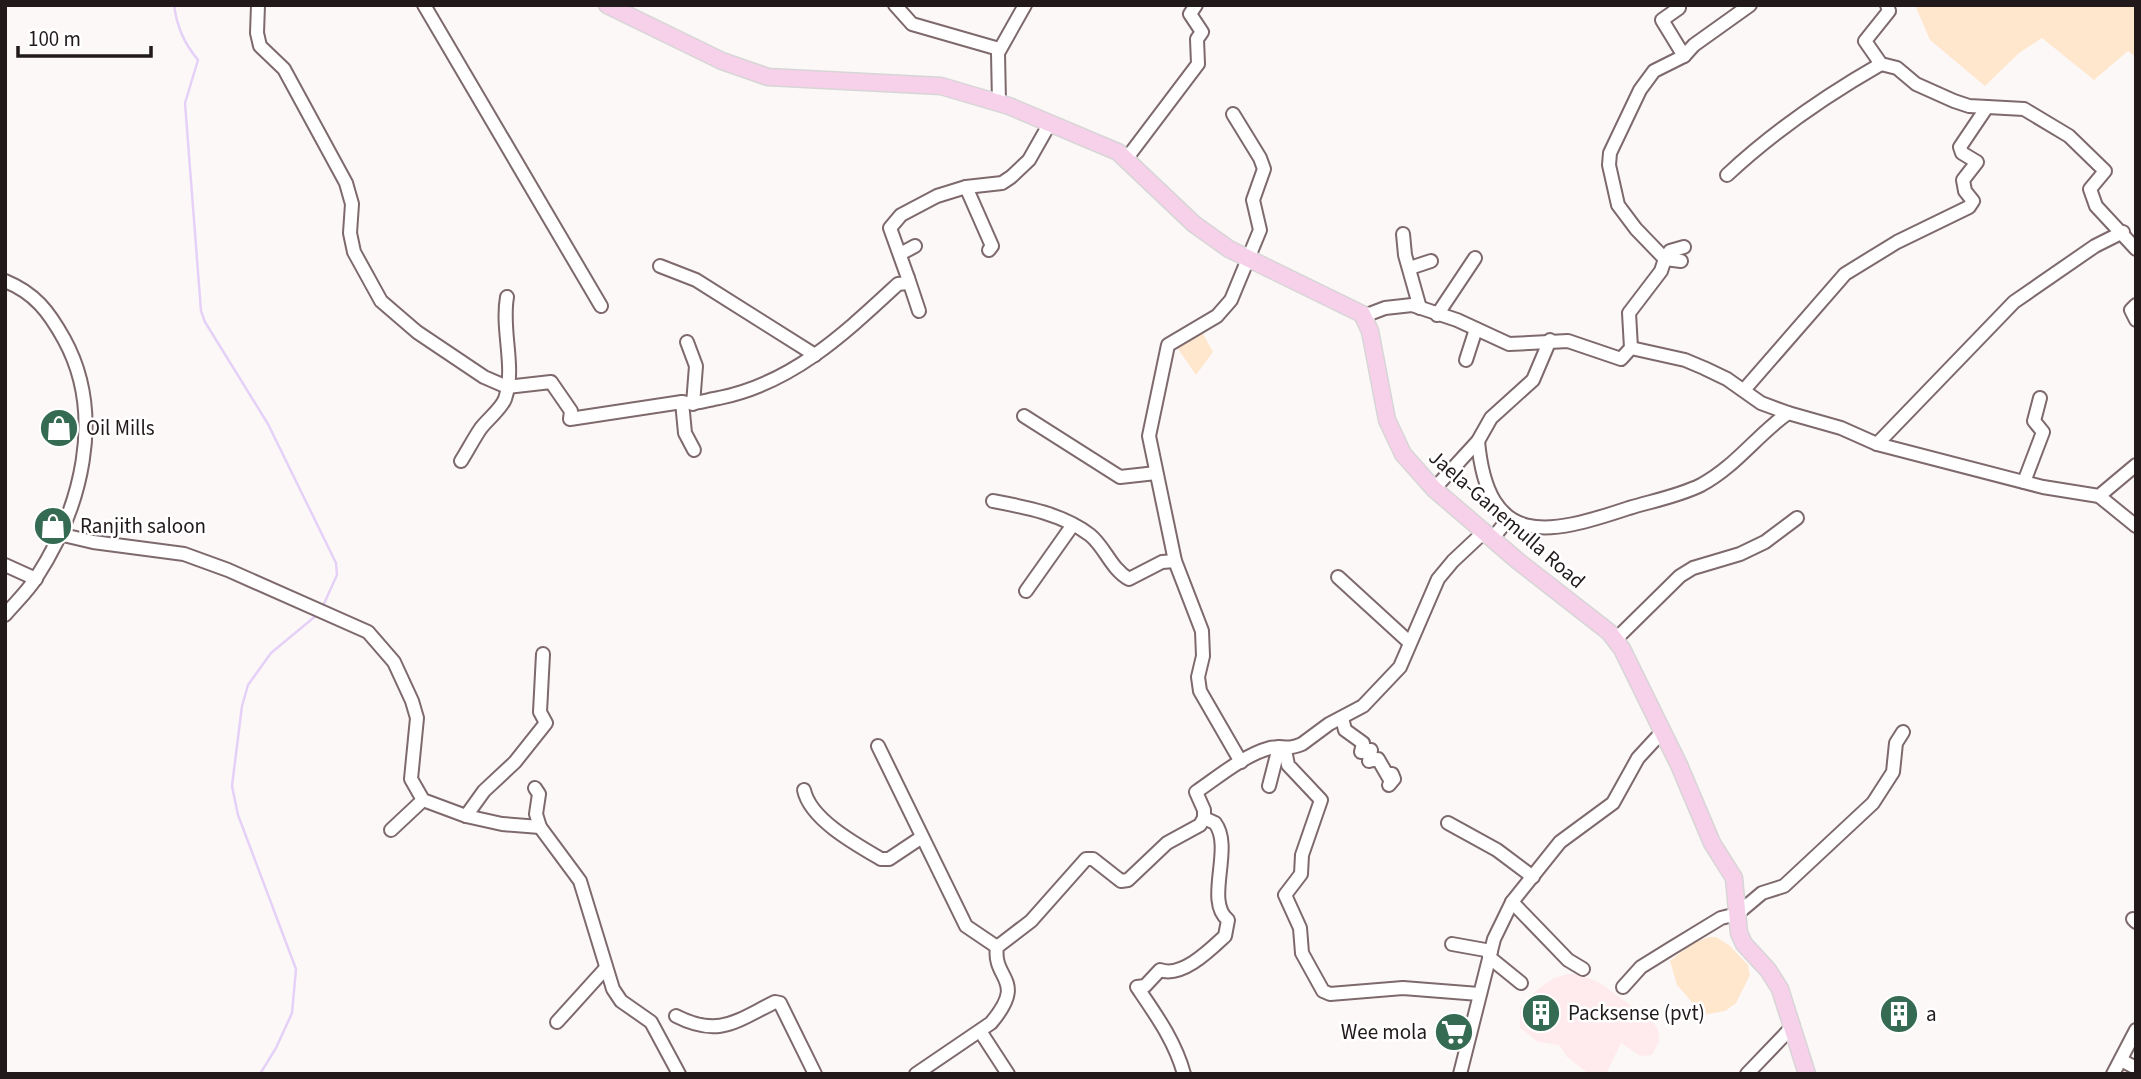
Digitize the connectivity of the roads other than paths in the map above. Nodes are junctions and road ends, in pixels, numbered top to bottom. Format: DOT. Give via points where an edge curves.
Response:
graph roads {
  1 [pos="258,5"];
  2 [pos="424,5"];
  3 [pos="607,5"];
  4 [pos="895,5"];
  5 [pos="1025,5"];
  6 [pos="1196,5"];
  7 [pos="1677,5"];
  8 [pos="1750,5"];
  9 [pos="1887,5"];
  10 [pos="999,49"];
  11 [pos="1684,56"];
  12 [pos="1881,64"];
  13 [pos="999,102"];
  14 [pos="1987,107"];
  15 [pos="1233,114"];
  16 [pos="1050,122"];
  17 [pos="1127,158"];
  18 [pos="1727,175"];
  19 [pos="965,187"];
  20 [pos="2123,232"];
  21 [pos="1404,234"];
  22 [pos="915,246"];
  23 [pos="1684,247"];
  24 [pos="2136,249"];
  25 [pos="989,250"];
  26 [pos="900,254"];
  27 [pos="1248,258"];
  28 [pos="1475,258"];
  29 [pos="1665,259"];
  30 [pos="1431,261"];
  31 [pos="1681,261"];
  32 [pos="660,266"];
  33 [pos="1410,268"];
  34 [pos="908,278"];
  35 [pos="5,281"];
  36 [pos="507,297"];
  37 [pos="2136,305"];
  38 [pos="601,306"];
  39 [pos="1420,308"];
  40 [pos="919,311"];
  41 [pos="1437,315"];
  42 [pos="1364,316"];
  43 [pos="2136,320"];
  44 [pos="1476,329"];
  45 [pos="1550,340"];
  46 [pos="687,342"];
  47 [pos="1631,348"];
  48 [pos="815,355"];
  49 [pos="1466,360"];
  50 [pos="507,387"];
  51 [pos="1744,390"];
  52 [pos="2040,398"];
  53 [pos="687,403"];
  54 [pos="1788,413"];
  55 [pos="1024,416"];
  56 [pos="1478,441"];
  57 [pos="1877,444"];
  58 [pos="694,450"];
  59 [pos="461,461"];
  60 [pos="2136,466"];
  61 [pos="1156,473"];
  62 [pos="2024,482"];
  63 [pos="1434,489"];
  64 [pos="2099,496"];
  65 [pos="993,501"];
  66 [pos="1509,518"];
  67 [pos="1797,518"];
  68 [pos="1072,526"];
  69 [pos="2136,526"];
  70 [pos="59,534"];
  71 [pos="1489,535"];
  72 [pos="1175,561"];
  73 [pos="5,565"];
  74 [pos="1338,577"];
  75 [pos="36,579"];
  76 [pos="1026,591"];
  77 [pos="5,615"];
  78 [pos="1616,639"];
  79 [pos="1409,642"];
  80 [pos="543,654"];
  81 [pos="1342,718"];
  82 [pos="1661,732"];
  83 [pos="1903,732"];
  84 [pos="878,746"];
  85 [pos="1282,748"];
  86 [pos="1241,762"];
  87 [pos="1389,785"];
  88 [pos="1269,786"];
  89 [pos="535,788"];
  90 [pos="804,790"];
  91 [pos="424,800"];
  92 [pos="466,816"];
  93 [pos="1204,818"];
  94 [pos="1448,823"];
  95 [pos="540,827"];
  96 [pos="391,831"];
  97 [pos="922,837"];
  98 [pos="1533,877"];
  99 [pos="1512,902"];
  100 [pos="1737,914"];
  101 [pos="1452,944"];
  102 [pos="997,947"];
  103 [pos="1490,954"];
  104 [pos="605,969"];
  105 [pos="1583,969"];
  106 [pos="1521,983"];
  107 [pos="1623,987"];
  108 [pos="1479,994"];
  109 [pos="677,1016"];
  110 [pos="557,1022"];
  111 [pos="1793,1026"];
  112 [pos="2136,1030"];
  113 [pos="980,1031"];
  114 [pos="2121,1059"];
  115 [pos="2136,1068"];
  116 [pos="679,1074"];
  117 [pos="815,1074"];
  118 [pos="916,1074"];
  119 [pos="1008,1074"];
  120 [pos="1184,1074"];
  121 [pos="1460,1074"];
  122 [pos="1747,1074"];
  123 [pos="1807,1074"];
  124 [pos="2113,1074"];
  1 -- 50 [label="street" via="260,46 284,69 345,183 352,204 354,252 381,301 418,332 484,377"];
  2 -- 38 [label="street"];
  3 -- 13 [label="main road" via="722,61 768,77 941,86"];
  4 -- 10 [label="street" via="912,24"];
  5 -- 10 [label="street"];
  6 -- 17 [label="street" via="1190,14 1202,32 1197,39 1198,64"];
  7 -- 11 [label="street" via="1679,8 1662,20"];
  8 -- 11 [label="street"];
  9 -- 12 [label="street" via="1889,10 1865,41"];
  10 -- 13 [label="street"];
  11 -- 29 [label="street" via="1654,71 1640,90 1609,165 1618,205"];
  12 -- 14 [label="street" via="1954,101"];
  12 -- 18 [label="street" via="1827,94"];
  13 -- 16 [label="main road"];
  14 -- 20 [label="street" via="2024,109 2069,136 2105,171 2090,188 2096,206"];
  14 -- 51 [label="street" via="1960,147 1977,163 1963,180 1973,201 1969,206 1845,274"];
  15 -- 27 [label="street" via="1264,169 1253,200 1260,230"];
  16 -- 17 [label="main road"];
  16 -- 19 [label="street" via="1030,160 1011,177 1002,183"];
  17 -- 27 [label="main road" via="1194,224"];
  19 -- 25 [label="street" via="992,246"];
  19 -- 26 [label="street" via="901,215 890,228"];
  20 -- 24 [label="street"];
  20 -- 57 [label="street" via="2014,302"];
  21 -- 33 [label="street"];
  22 -- 26 [label="street"];
  23 -- 29 [label="street" via="1670,251"];
  26 -- 34 [label="street"];
  27 -- 42 [label="main road"];
  27 -- 61 [label="street" via="1224,309 1173,341 1165,352 1149,421"];
  28 -- 41 [label="street"];
  29 -- 31 [label="street"];
  29 -- 47 [label="street" via="1629,313"];
  30 -- 33 [label="street"];
  32 -- 48 [label="street" via="696,280"];
  33 -- 39 [label="street"];
  34 -- 40 [label="street"];
  34 -- 48 [label="street"];
  35 -- 70 [label="street" via="25,289 50,314 75,358 87,433 79,482"];
  36 -- 50 [label="street"];
  37 -- 43 [label="street" via="2131,310"];
  39 -- 41 [label="street"];
  39 -- 42 [label="street" via="1397,306"];
  41 -- 44 [label="street"];
  42 -- 63 [label="main road, Jaela-Ganemulla Road" via="1394,439"];
  44 -- 45 [label="street" via="1509,344"];
  44 -- 49 [label="street"];
  45 -- 47 [label="street" via="1568,341 1621,359"];
  45 -- 56 [label="street" via="1533,380 1492,418"];
  46 -- 53 [label="street" via="696,366"];
  47 -- 51 [label="street" via="1685,360"];
  48 -- 53 [label="street" via="748,392"];
  50 -- 53 [label="street" via="551,382 571,411 570,419"];
  50 -- 59 [label="street" via="504,402"];
  51 -- 54 [label="street" via="1761,403"];
  52 -- 62 [label="street" via="2034,421 2043,432"];
  53 -- 58 [label="street" via="685,433"];
  54 -- 57 [label="street"];
  54 -- 66 [label="street" via="1743,455 1700,485 1549,530"];
  55 -- 61 [label="street" via="1120,477"];
  56 -- 63 [label="street"];
  56 -- 66 [label="street" via="1486,487"];
  57 -- 62 [label="street"];
  60 -- 64 [label="street"];
  61 -- 72 [label="street"];
  62 -- 64 [label="street"];
  63 -- 71 [label="main road, Jaela-Ganemulla Road"];
  64 -- 69 [label="street"];
  65 -- 68 [label="street" via="1046,513"];
  66 -- 71 [label="street"];
  67 -- 78 [label="street" via="1765,542 1680,576"];
  68 -- 72 [label="street" via="1091,536 1129,579 1162,562"];
  68 -- 76 [label="street"];
  70 -- 75 [label="street"];
  70 -- 91 [label="street" via="184,554 368,632 394,662 415,709 411,779"];
  71 -- 78 [label="main road, Jaela-Ganemulla Road"];
  71 -- 79 [label="street" via="1453,561 1438,579"];
  72 -- 86 [label="street" via="1202,631 1200,691"];
  73 -- 75 [label="street"];
  74 -- 79 [label="street"];
  75 -- 77 [label="street"];
  78 -- 82 [label="main road, Jaela-Ganemulla Road"];
  79 -- 81 [label="street" via="1399,667 1374,696"];
  80 -- 92 [label="street" via="540,712 546,723"];
  81 -- 85 [label="street" via="1302,744"];
  81 -- 87 [label="street" via="1345,730 1363,743 1361,752 1371,750 1369,761 1378,759 1389,778 1392,774"];
  82 -- 98 [label="street" via="1638,758 1613,803 1560,842"];
  82 -- 100 [label="main road, Jaela-Ganemulla Road" via="1712,844 1734,878"];
  83 -- 100 [label="street" via="1896,743 1893,772 1873,803 1784,886 1762,893"];
  84 -- 97 [label="street"];
  85 -- 86 [label="street" via="1270,748"];
  85 -- 88 [label="street"];
  85 -- 108 [label="street" via="1289,765 1321,800 1301,855 1301,874 1285,895 1300,928 1302,953 1323,991 1403,988"];
  86 -- 93 [label="street" via="1196,792"];
  89 -- 95 [label="street"];
  90 -- 97 [label="street" via="809,807 821,818 881,859 889,859"];
  91 -- 92 [label="street"];
  91 -- 96 [label="street"];
  92 -- 95 [label="street"];
  93 -- 102 [label="street" via="1154,853 1128,880 1121,881 1093,859 1086,859 1031,921"];
  93 -- 120 [label="street" via="1215,823 1221,838 1219,907 1228,920 1225,936 1192,962 1173,972 1160,970 1145,986 1137,987 1168,1034"];
  94 -- 98 [label="street"];
  95 -- 104 [label="street" via="580,881"];
  97 -- 102 [label="street" via="966,926"];
  98 -- 99 [label="street"];
  99 -- 103 [label="street"];
  99 -- 105 [label="street" via="1567,960"];
  100 -- 107 [label="street" via="1721,918 1641,967"];
  100 -- 111 [label="main road, Jaela-Ganemulla Road" via="1744,944 1775,979"];
  101 -- 103 [label="street"];
  102 -- 113 [label="street" via="1009,992 1000,1012"];
  103 -- 106 [label="street"];
  103 -- 108 [label="street"];
  104 -- 110 [label="street"];
  104 -- 116 [label="street" via="621,1002 651,1022"];
  108 -- 121 [label="street"];
  109 -- 117 [label="street" via="698,1027 723,1027 780,1003"];
  111 -- 122 [label="street"];
  111 -- 123 [label="main road, Jaela-Ganemulla Road"];
  112 -- 114 [label="street"];
  113 -- 118 [label="street"];
  113 -- 119 [label="street"];
  114 -- 115 [label="street"];
  114 -- 124 [label="street"];
}
